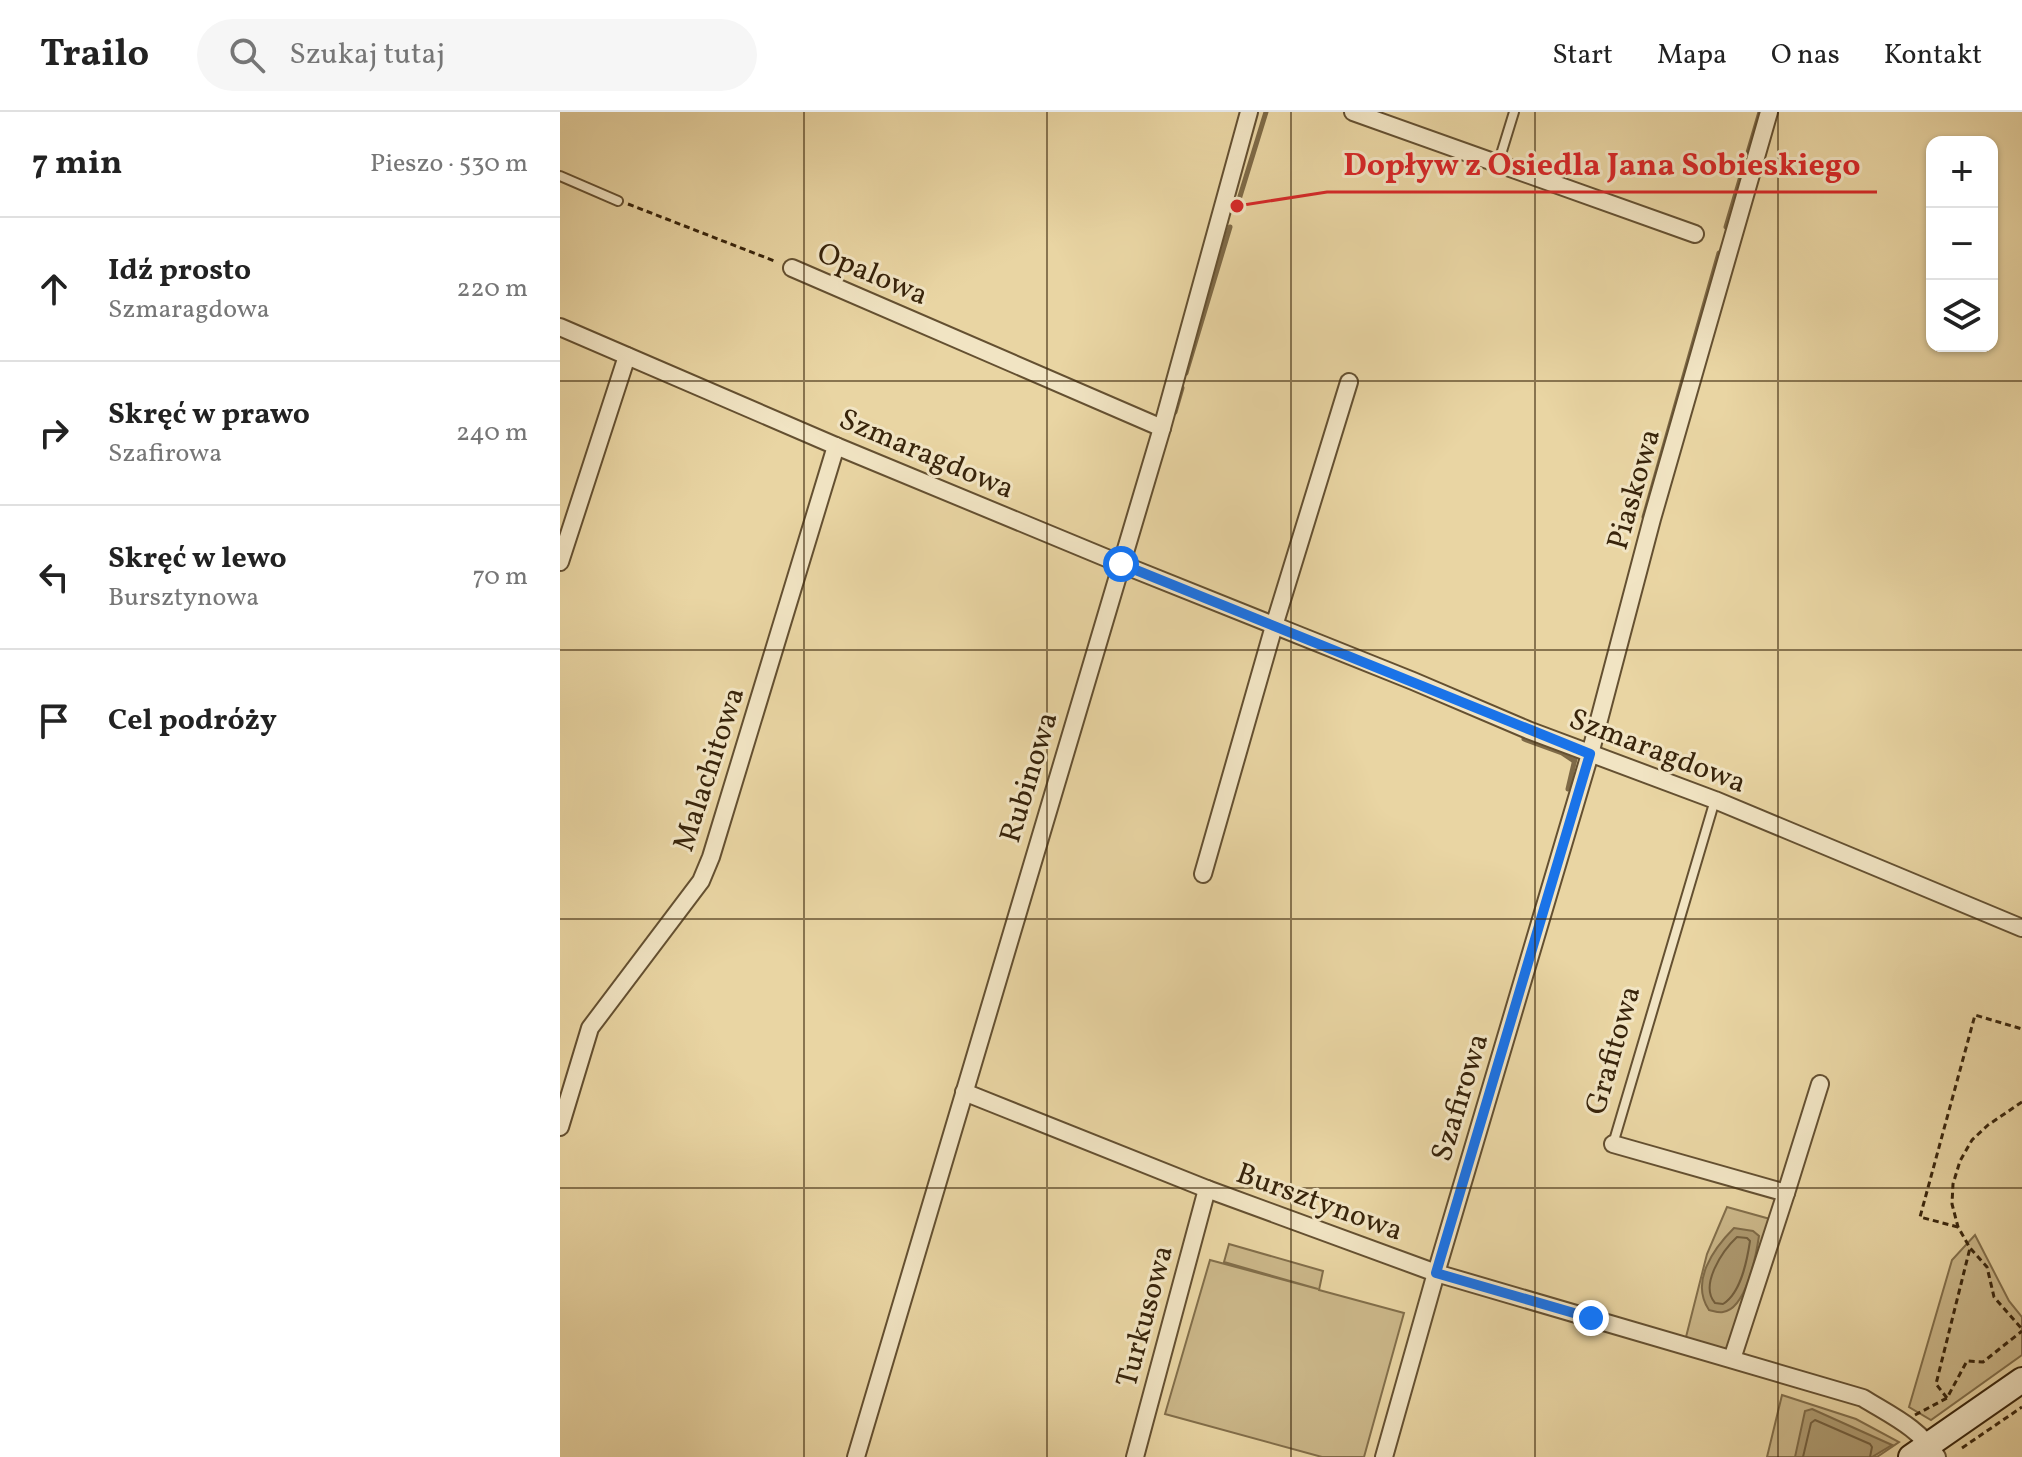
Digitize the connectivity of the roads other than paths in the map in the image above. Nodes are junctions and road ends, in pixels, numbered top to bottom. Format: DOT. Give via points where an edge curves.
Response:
graph roads {
  1 [pos="1249,112"];
  2 [pos="1353,112"];
  3 [pos="1514,112"];
  4 [pos="1769,112"];
  5 [pos="1498,164"];
  6 [pos="560,176"];
  7 [pos="618,201"];
  8 [pos="1695,234"];
  9 [pos="792,268"];
  10 [pos="560,327"];
  11 [pos="627,356"];
  12 [pos="1349,382"];
  13 [pos="1162,428"];
  14 [pos="836,446"];
  15 [pos="560,562"];
  16 [pos="1121,564"];
  17 [pos="1274,626"];
  18 [pos="1590,754"];
  19 [pos="1715,800"];
  20 [pos="1203,874"];
  21 [pos="2022,928"];
  22 [pos="1820,1084"];
  23 [pos="964,1092"];
  24 [pos="560,1127"];
  25 [pos="1613,1144"];
  26 [pos="1207,1189"];
  27 [pos="1786,1193"];
  28 [pos="1436,1273"];
  29 [pos="1732,1359"];
  30 [pos="2022,1380"];
  31 [pos="1932,1453"];
  32 [pos="856,1457"];
  33 [pos="1135,1457"];
  34 [pos="1384,1457"];
  1 -- 13 [label="street, Rubinowa"];
  2 -- 5 [label="street"];
  3 -- 5 [label="lane"];
  4 -- 18 [label="street, Piaskowa"];
  5 -- 8 [label="street"];
  6 -- 7 [label="lane"];
  9 -- 13 [label="street, Opalowa"];
  10 -- 11 [label="street, Szmaragdowa"];
  11 -- 14 [label="street, Szmaragdowa"];
  11 -- 15 [label="street"];
  12 -- 17 [label="street"];
  13 -- 16 [label="street, Rubinowa"];
  14 -- 16 [label="street, Szmaragdowa"];
  14 -- 24 [label="street, Malachitowa" via="711,857 701,881 590,1028"];
  16 -- 17 [label="street, Szmaragdowa"];
  16 -- 23 [label="street, Rubinowa"];
  17 -- 18 [label="street, Szmaragdowa"];
  17 -- 20 [label="street"];
  18 -- 19 [label="street, Szmaragdowa"];
  18 -- 28 [label="street, Szafirowa"];
  19 -- 21 [label="street, Szmaragdowa"];
  19 -- 25 [label="lane, Grafitowa"];
  22 -- 27 [label="street"];
  23 -- 26 [label="street, Bursztynowa"];
  23 -- 32 [label="street, Rubinowa"];
  25 -- 27 [label="street, Grafitowa"];
  26 -- 28 [label="street, Bursztynowa"];
  26 -- 33 [label="street, Turkusowa"];
  27 -- 29 [label="street"];
  28 -- 29 [label="street, Bursztynowa"];
  28 -- 34 [label="street, Szafirowa"];
  29 -- 31 [label="street, Bursztynowa" via="1863,1398 1913,1429"];
  30 -- 31 [label="main road"];
}
